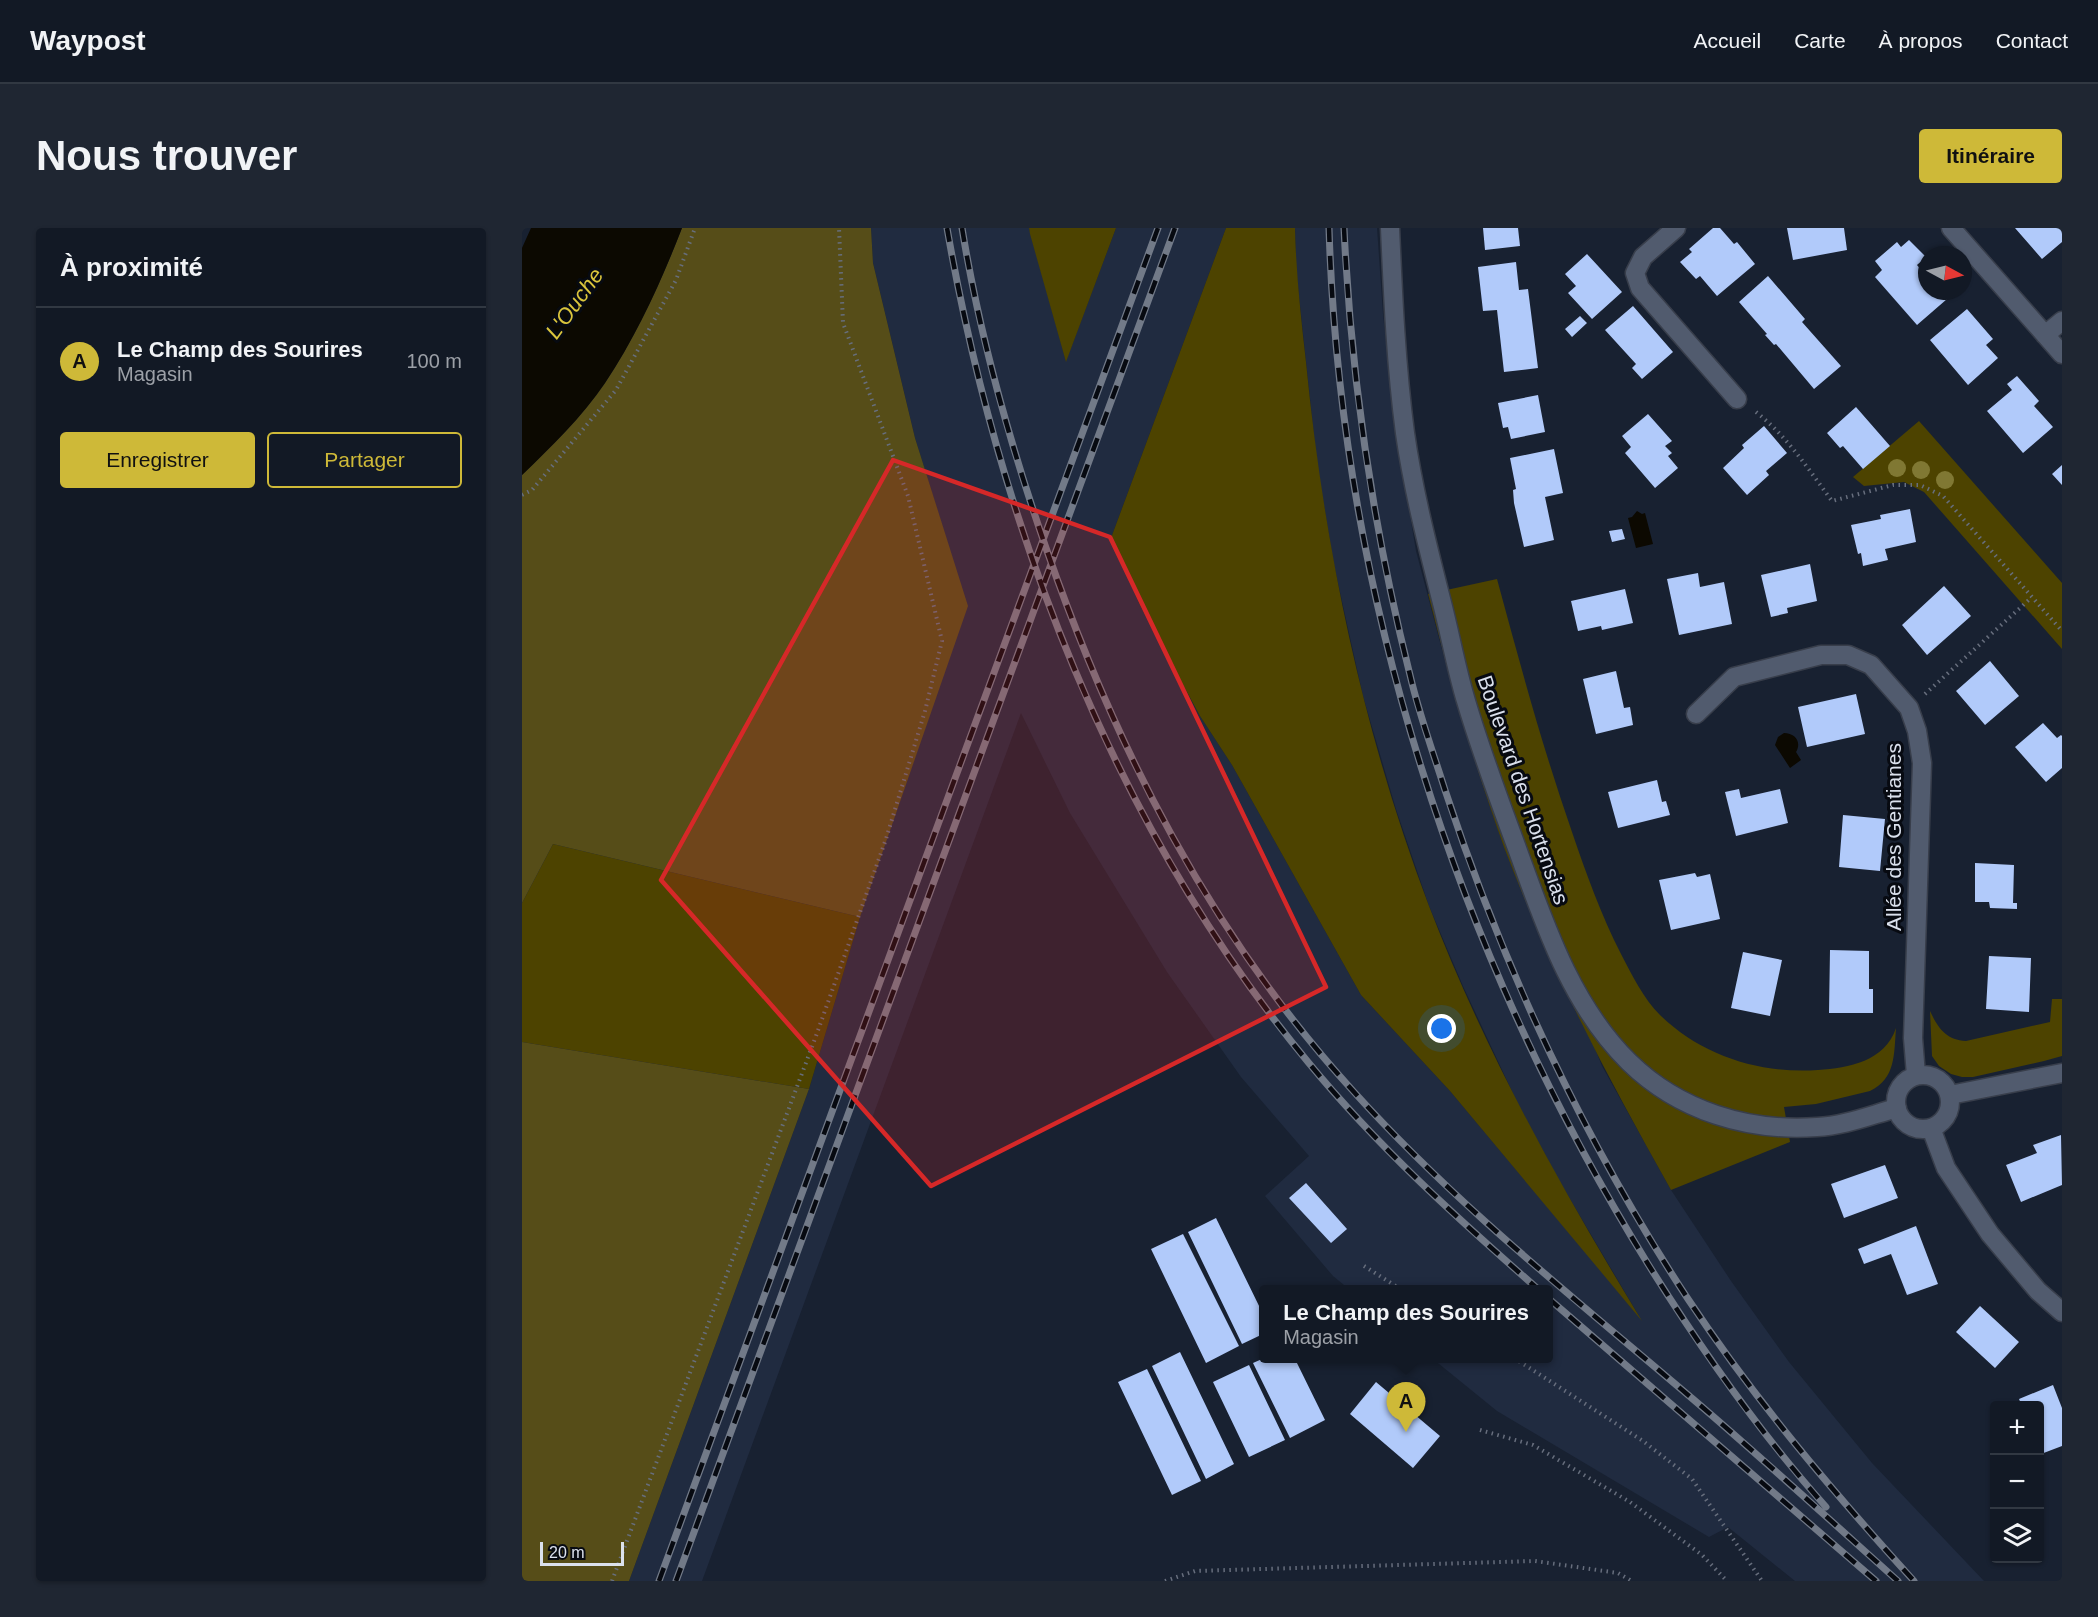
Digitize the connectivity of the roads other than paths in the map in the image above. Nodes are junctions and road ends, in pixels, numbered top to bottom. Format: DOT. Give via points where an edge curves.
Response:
graph roads {
  1 [pos="1390,228"];
  2 [pos="1676,228"];
  3 [pos="1951,228"];
  4 [pos="2062,321"];
  5 [pos="2045,335"];
  6 [pos="2062,354"];
  7 [pos="1737,399"];
  8 [pos="1696,714"];
  9 [pos="2062,1073"];
  10 [pos="1916,1075"];
  11 [pos="1950,1095"];
  12 [pos="1897,1108"];
  13 [pos="1931,1128"];
  14 [pos="2062,1312"];
  1 -- 12 [label="street, Boulevard des Hortensias" via="1405,434 1466,701 1544,923 1582,1002 1630,1063 1698,1109 1735,1122 1776,1128 1820,1127"];
  2 -- 7 [label="street" via="1643,257 1635,273 1640,288"];
  3 -- 5 [label="street"];
  4 -- 5 [label="street"];
  5 -- 6 [label="street"];
  8 -- 10 [label="street, Allée des Gentianes" via="1734,677 1821,655 1848,655 1871,665 1909,708 1922,763 1913,1038"];
  9 -- 11 [label="street"];
  10 -- 11 [label="street" via="1933,1076"];
  10 -- 12 [label="street" via="1902,1084"];
  11 -- 13 [label="street" via="1948,1114"];
  12 -- 13 [label="street" via="1912,1127"];
  13 -- 14 [label="street" via="1946,1168 1990,1234 2038,1291"];
}
